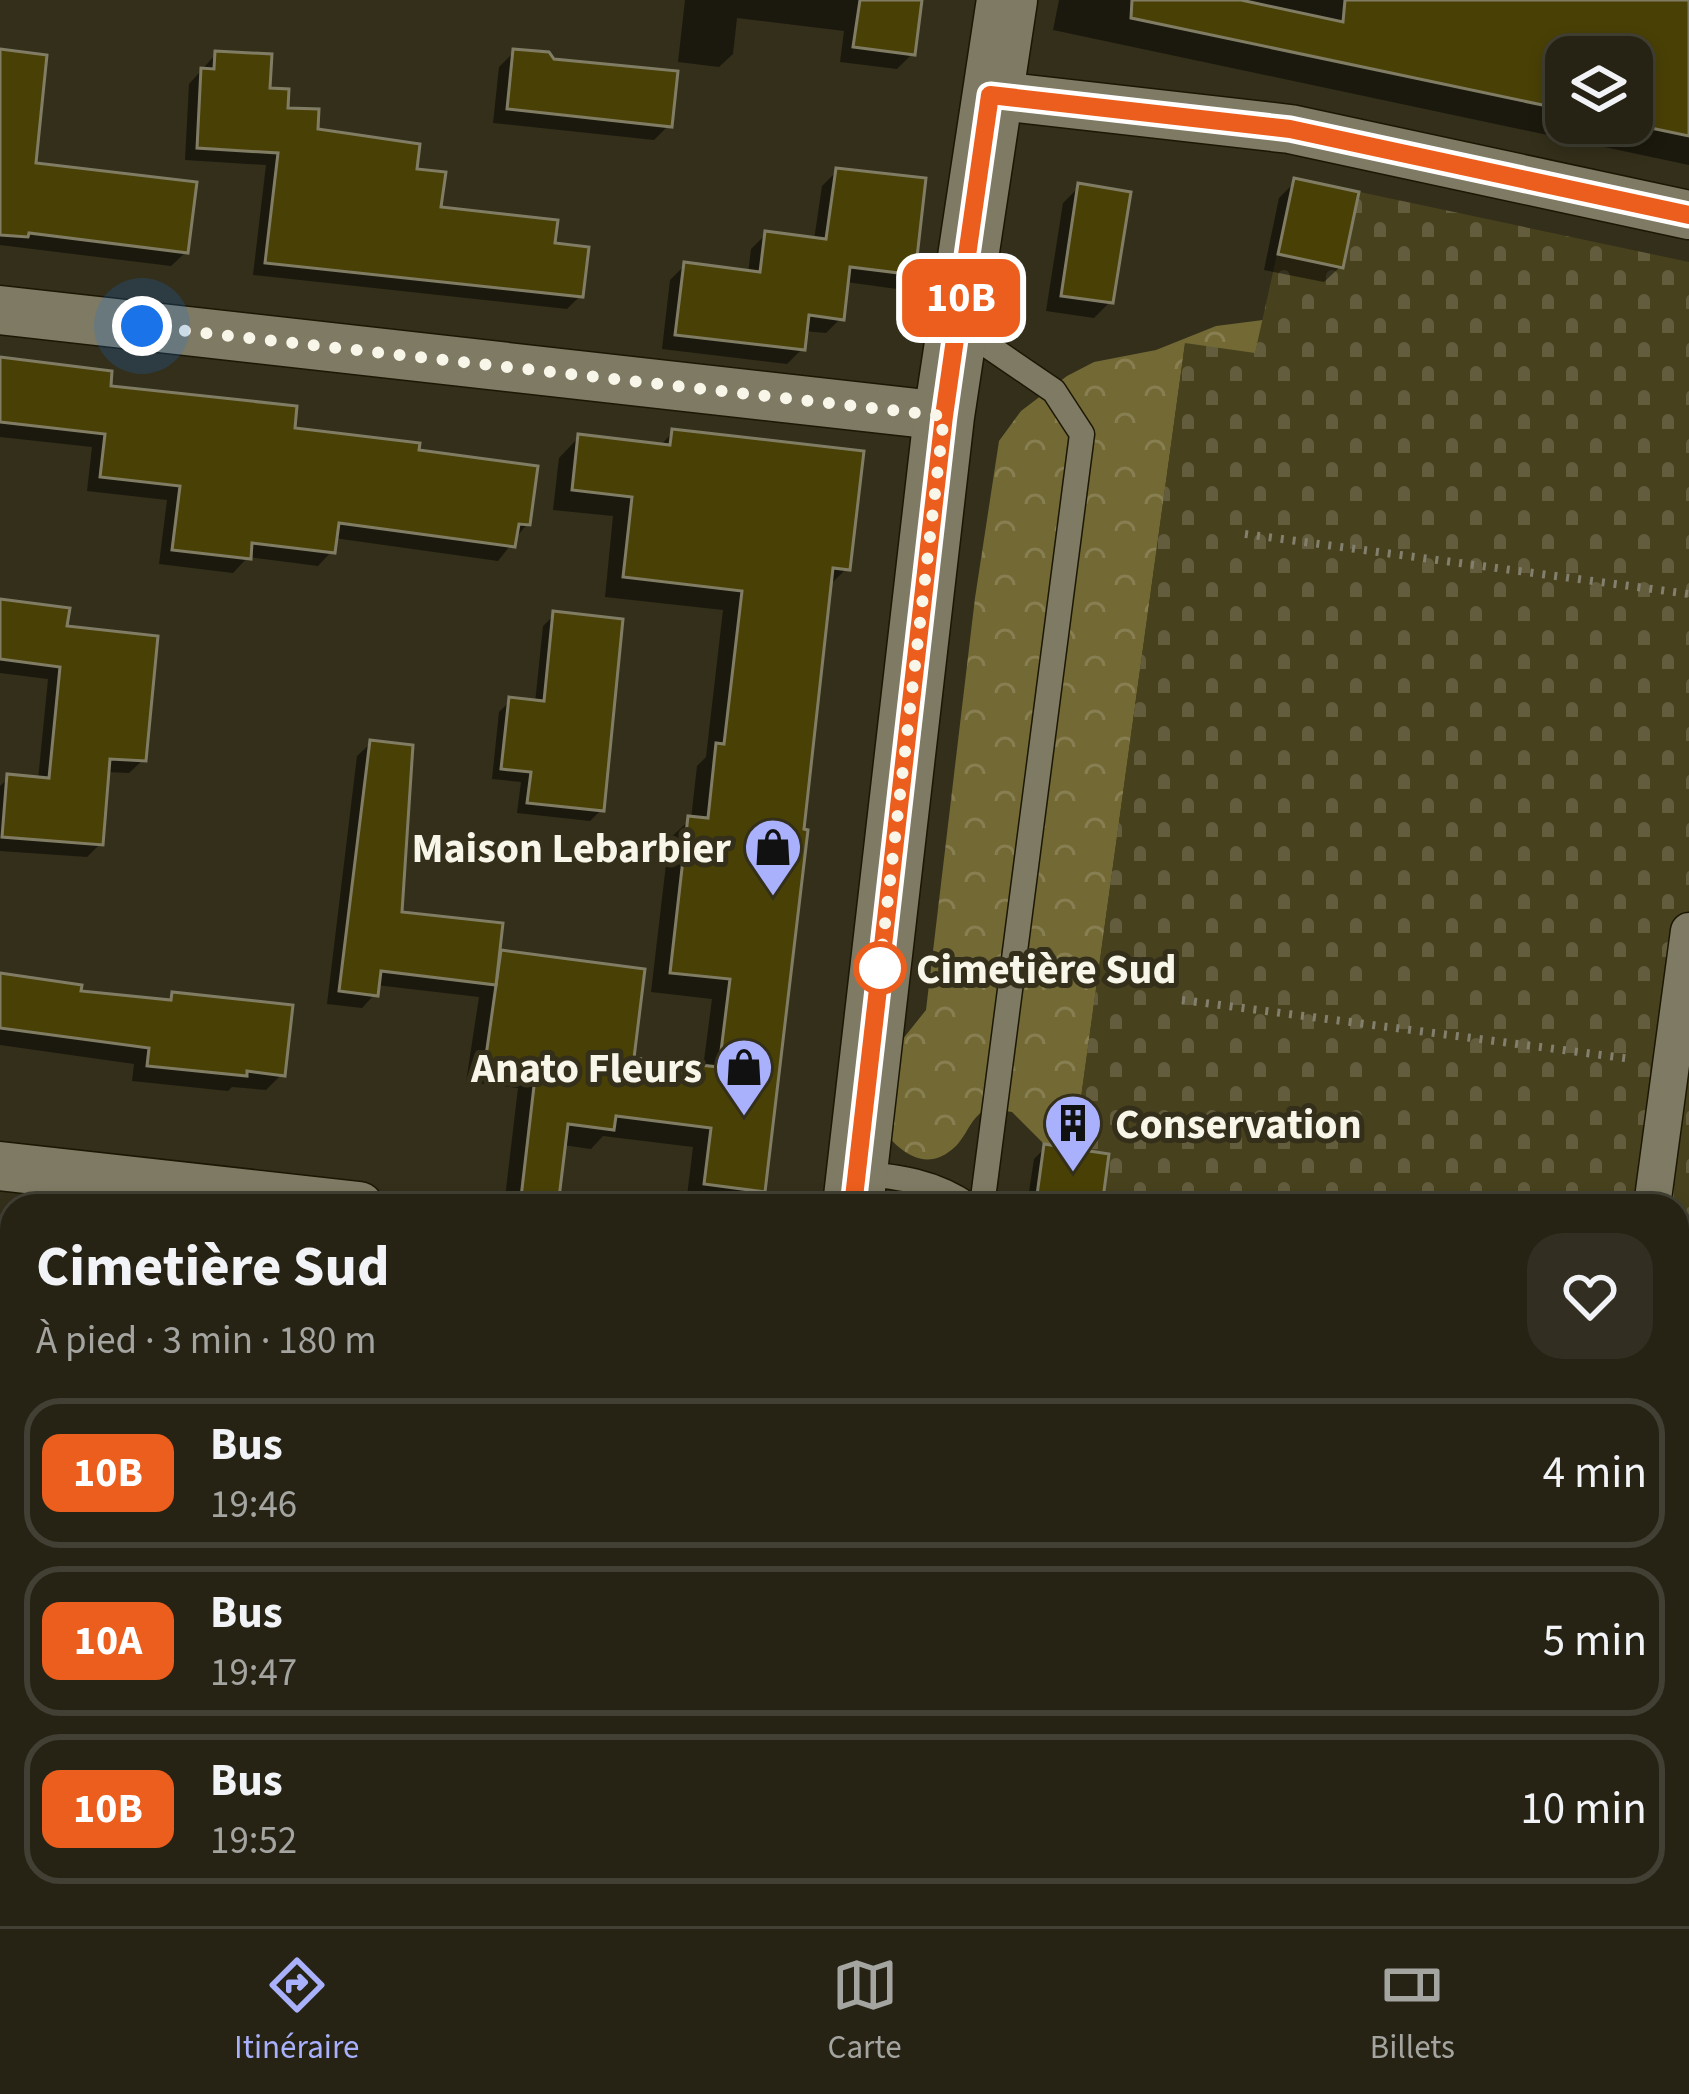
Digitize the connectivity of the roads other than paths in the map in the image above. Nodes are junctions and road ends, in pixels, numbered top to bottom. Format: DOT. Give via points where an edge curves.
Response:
graph roads {
  1 [pos="1007,0"];
  2 [pos="990,95"];
  3 [pos="1689,215"];
  4 [pos="0,310"];
  5 [pos="957,325"];
  6 [pos="944,416"];
  7 [pos="1689,931"];
  8 [pos="0,1166"];
  9 [pos="855,1190"];
  10 [pos="212,1194"];
  11 [pos="952,1194"];
  12 [pos="984,1194"];
  13 [pos="1654,1194"];
  1 -- 2 [label="street"];
  2 -- 3 [label="street" via="1290,129"];
  2 -- 5 [label="street"];
  4 -- 6 [label="street"];
  5 -- 6 [label="street"];
  5 -- 12 [label="lane" via="1054,391 1082,434"];
  6 -- 9 [label="street"];
  7 -- 13 [label="street"];
  8 -- 10 [label="street"];
  9 -- 11 [label="lane" via="911,1178"];
}
